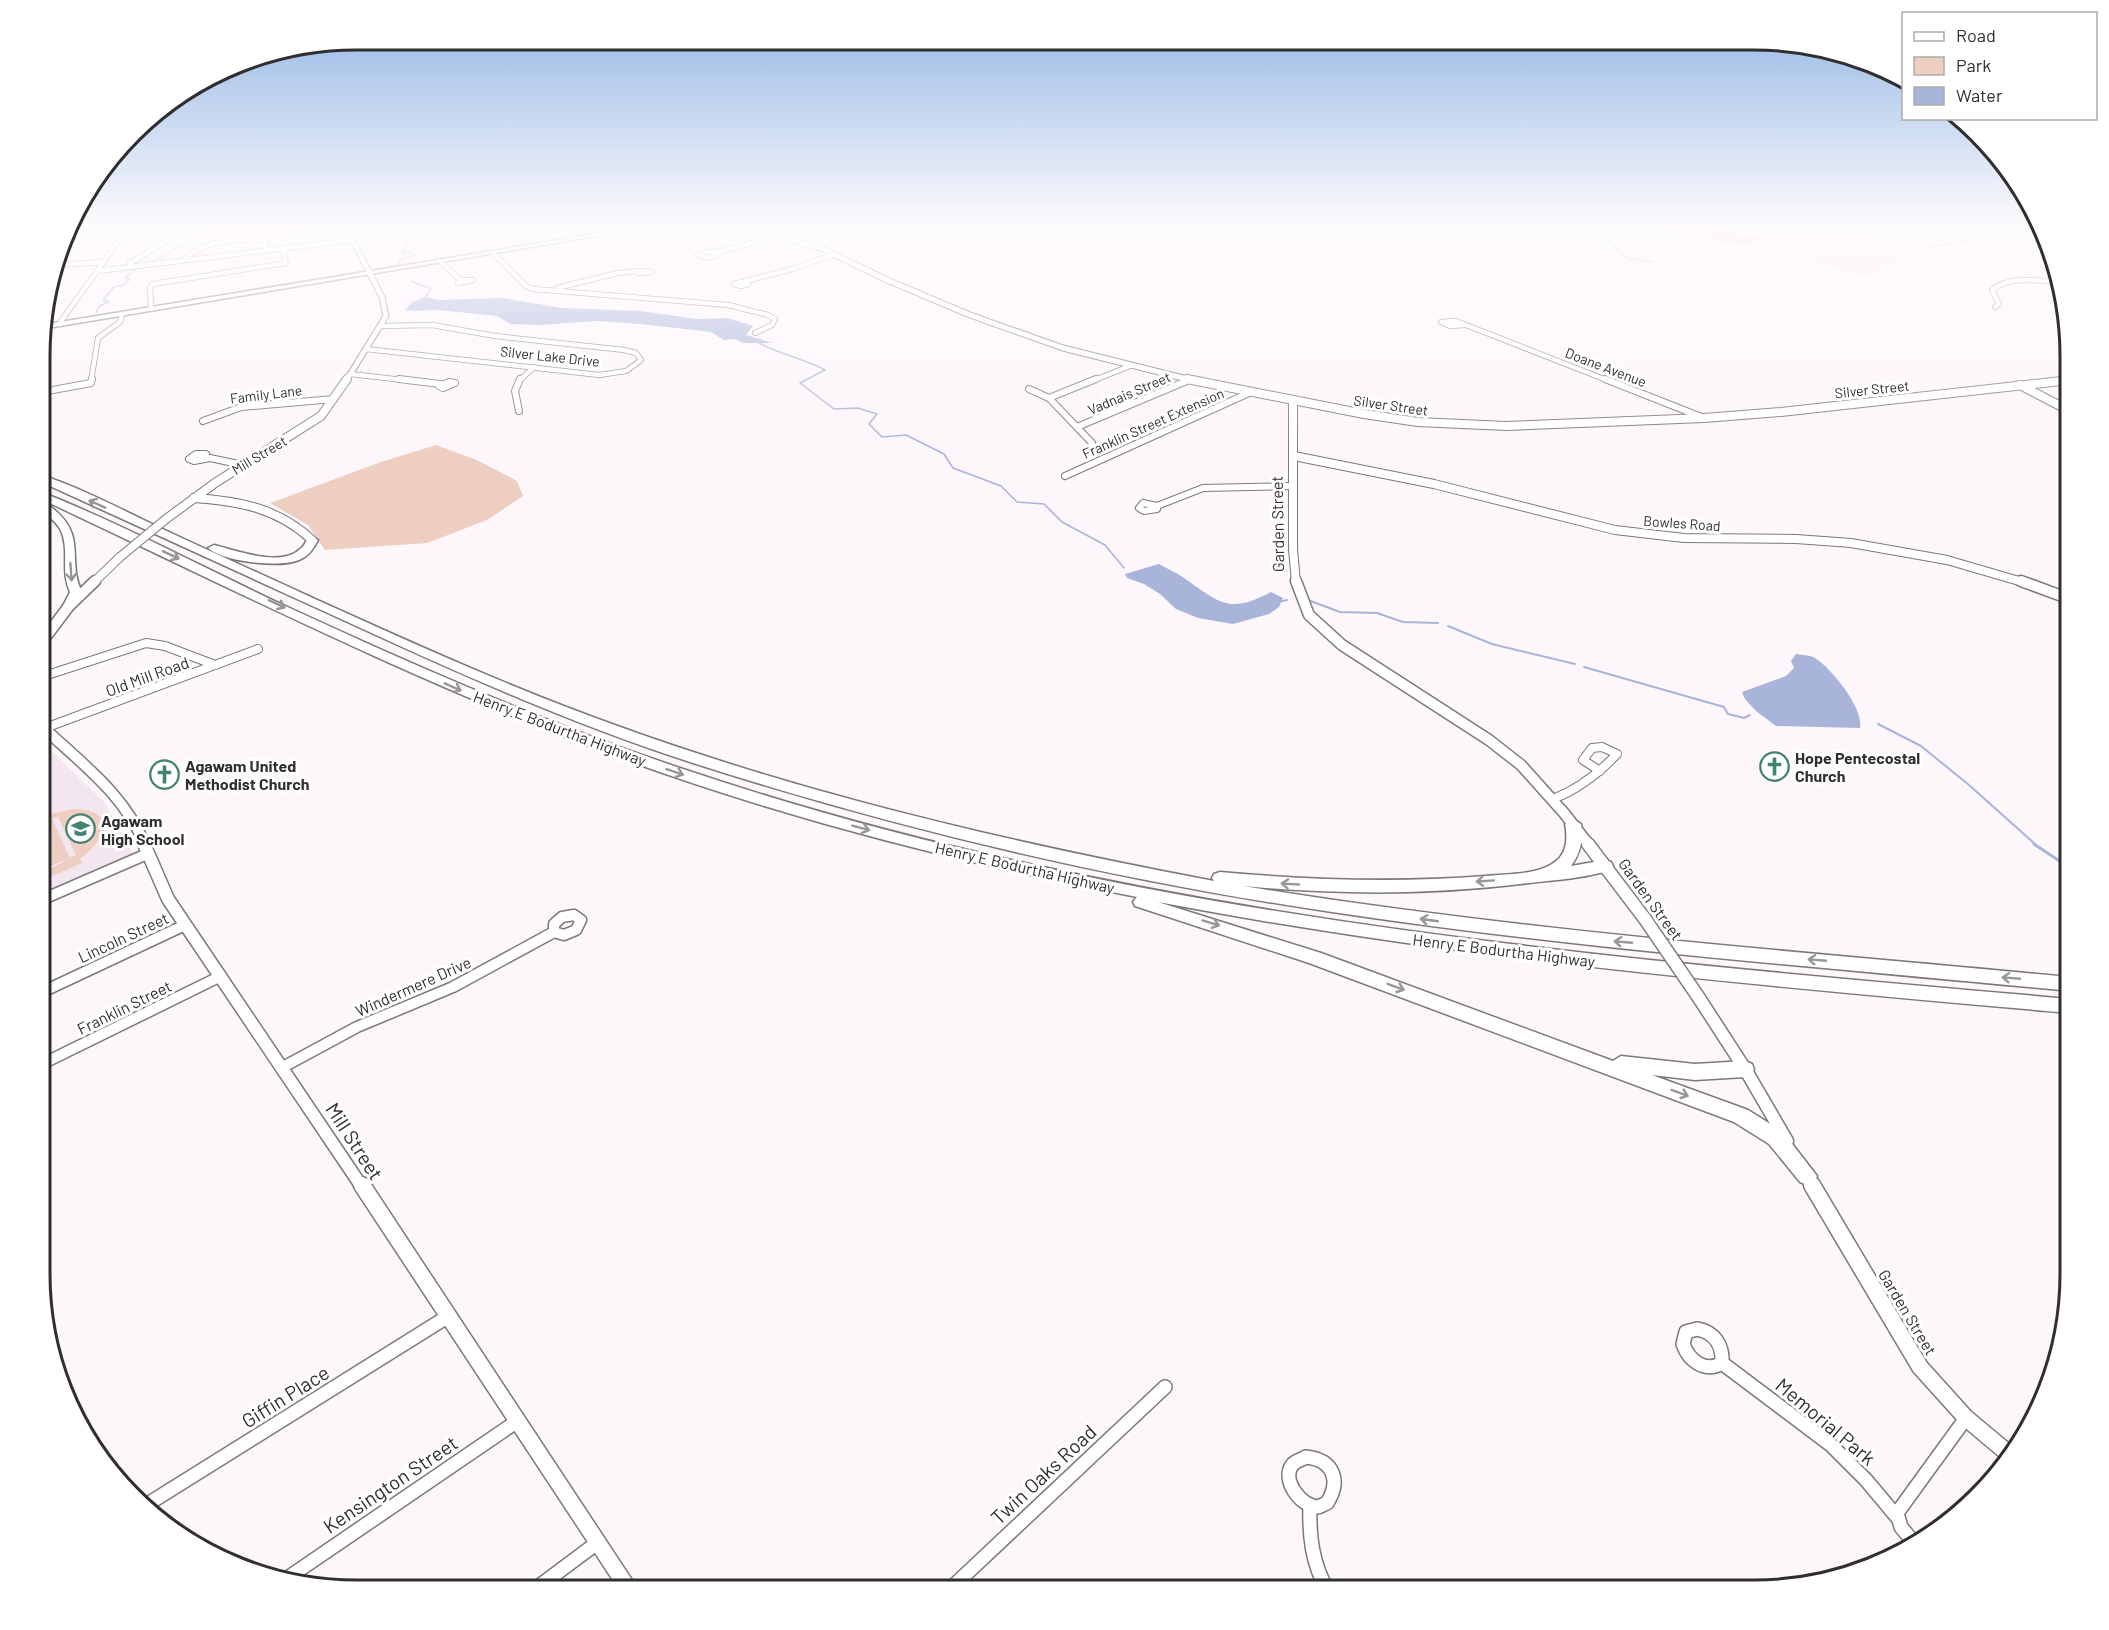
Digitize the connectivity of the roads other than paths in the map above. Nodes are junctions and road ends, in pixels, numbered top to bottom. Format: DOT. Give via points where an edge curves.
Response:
graph roads {
  1 [pos="75,301"];
  2 [pos="151,301"];
  3 [pos="199,301"];
  4 [pos="383,301"];
  5 [pos="686,301"];
  6 [pos="937,301"];
  7 [pos="1998,301"];
  8 [pos="1995,307"];
  9 [pos="151,309"];
  10 [pos="122,314"];
  11 [pos="59,324"];
  12 [pos="51,325"];
  13 [pos="1464,325"];
  14 [pos="381,326"];
  15 [pos="755,333"];
  16 [pos="366,349"];
  17 [pos="1130,366"];
  18 [pos="534,367"];
  19 [pos="350,374"];
  20 [pos="1190,380"];
  21 [pos="2060,381"];
  22 [pos="440,384"];
  23 [pos="2020,385"];
  24 [pos="1029,389"];
  25 [pos="50,391"];
  26 [pos="1251,392"];
  27 [pos="1049,398"];
  28 [pos="334,399"];
  29 [pos="1293,400"];
  30 [pos="2060,406"];
  31 [pos="519,411"];
  32 [pos="1704,418"];
  33 [pos="203,421"];
  34 [pos="1077,427"];
  35 [pos="1092,442"];
  36 [pos="1294,456"];
  37 [pos="206,458"];
  38 [pos="243,465"];
  39 [pos="1065,476"];
  40 [pos="50,482"];
  41 [pos="1294,486"];
  42 [pos="194,498"];
  43 [pos="50,499"];
  44 [pos="1157,506"];
  45 [pos="50,512"];
  46 [pos="118,513"];
  47 [pos="312,540"];
  48 [pos="2060,595"];
  49 [pos="69,606"];
  50 [pos="50,631"];
  51 [pos="258,649"];
  52 [pos="215,664"];
  53 [pos="50,674"];
  54 [pos="50,723"];
  55 [pos="50,732"];
  56 [pos="1600,771"];
  57 [pos="1553,799"];
  58 [pos="1573,824"];
  59 [pos="967,834"];
  60 [pos="147,854"];
  61 [pos="1014,865"];
  62 [pos="1605,866"];
  63 [pos="1526,878"];
  64 [pos="50,896"];
  65 [pos="185,925"];
  66 [pos="554,932"];
  67 [pos="221,976"];
  68 [pos="2060,983"];
  69 [pos="50,988"];
  70 [pos="2060,1005"];
  71 [pos="1546,1043"];
  72 [pos="50,1060"];
  73 [pos="284,1066"];
  74 [pos="1745,1069"];
  75 [pos="1807,1176"];
  76 [pos="447,1317"];
  77 [pos="1722,1363"];
  78 [pos="1165,1387"];
  79 [pos="1966,1418"];
  80 [pos="516,1422"];
  81 [pos="2004,1450"];
  82 [pos="151,1502"];
  83 [pos="1310,1505"];
  84 [pos="1897,1517"];
  85 [pos="1910,1537"];
  86 [pos="597,1543"];
  87 [pos="293,1574"];
  88 [pos="547,1580"];
  89 [pos="622,1580"];
  90 [pos="960,1580"];
  91 [pos="1323,1580"];
  1 -- 11 [label="street"];
  2 -- 9 [label="street"];
  3 -- 9 [label="main road"];
  4 -- 14 [label="street" via="386,316"];
  5 -- 15 [label="street" via="724,304 775,319 772,325"];
  6 -- 17 [label="street, Silver Street" via="1006,330"];
  7 -- 8 [label="street"];
  9 -- 10 [label="main road"];
  10 -- 11 [label="main road"];
  10 -- 25 [label="street" via="120,322 98,338 91,383"];
  11 -- 12 [label="main road"];
  13 -- 32 [label="street, Doane Avenue"];
  14 -- 16 [label="street, Mill Street"];
  14 -- 18 [label="street, Silver Lake Drive" via="452,327 495,336 629,351 641,358 631,369 604,375"];
  16 -- 18 [label="street, Silver Lake Drive"];
  16 -- 19 [label="street, Mill Street"];
  17 -- 20 [label="street, Silver Street"];
  17 -- 27 [label="street"];
  18 -- 31 [label="street" via="514,386"];
  19 -- 22 [label="street"];
  19 -- 28 [label="street, Mill Street"];
  20 -- 26 [label="street, Silver Street"];
  20 -- 34 [label="street, Vadnais Street"];
  21 -- 23 [label="street, Silver Street"];
  23 -- 30 [label="street"];
  23 -- 32 [label="street, Silver Street"];
  24 -- 27 [label="street"];
  26 -- 29 [label="street, Silver Street"];
  26 -- 39 [label="street, Franklin Street Extension"];
  27 -- 34 [label="street"];
  28 -- 33 [label="street, Family Lane" via="240,408"];
  28 -- 38 [label="street, Mill Street" via="310,424"];
  29 -- 32 [label="street, Silver Street" via="1400,419 1487,426"];
  29 -- 36 [label="street, Garden Street"];
  34 -- 35 [label="street"];
  36 -- 41 [label="street, Garden Street"];
  36 -- 48 [label="street, Bowles Road" via="1429,483 1619,531 1683,538 1835,542 1912,552 1990,571"];
  37 -- 38 [label="street"];
  38 -- 42 [label="street, Mill Street"];
  46 -- 40 [label="highway, Henry E Bodurtha Highway, one-way"];
  41 -- 44 [label="street" via="1203,488"];
  41 -- 57 [label="street, Garden Street" via="1296,587 1309,615 1342,645 1501,749"];
  42 -- 47 [label="street" via="233,501 270,510 294,522"];
  42 -- 49 [label="street, Mill Street, bridge" via="120,556"];
  43 -- 61 [label="highway, Henry E Bodurtha Highway, one-way" via="447,684 556,730 777,804"];
  45 -- 49 [label="highway, one-way" via="62,522 69,537 70,580 76,592"];
  46 -- 47 [label="highway" via="255,560 292,558 306,551"];
  46 -- 59 [label="highway, Henry E Bodurtha Highway" via="471,674 572,715 757,778"];
  49 -- 50 [label="street, Mill Street"];
  51 -- 52 [label="street, Old Mill Road"];
  52 -- 53 [label="street" via="146,643"];
  52 -- 54 [label="street, Old Mill Road"];
  55 -- 60 [label="street, Mill Street" via="124,806"];
  56 -- 57 [label="street" via="1573,792"];
  57 -- 58 [label="street, Garden Street"];
  58 -- 62 [label="street, Garden Street"];
  58 -- 63 [label="highway" via="1575,845 1566,861 1552,872"];
  63 -- 59 [label="highway, one-way" via="1424,884 1261,882 1163,870"];
  68 -- 59 [label="highway, Henry E Bodurtha Highway, one-way" via="1467,925 1196,883"];
  60 -- 64 [label="street"];
  60 -- 65 [label="street, Mill Street" via="161,889"];
  61 -- 70 [label="highway, Henry E Bodurtha Highway" via="1213,907 1480,948"];
  61 -- 71 [label="highway, one-way" via="1285,947"];
  62 -- 63 [label="highway"];
  62 -- 74 [label="street, Garden Street, bridge" via="1700,998"];
  65 -- 67 [label="street, Mill Street"];
  65 -- 69 [label="street, Lincoln Street"];
  66 -- 73 [label="street, Windermere Drive" via="453,987 357,1027"];
  67 -- 72 [label="street, Franklin Street"];
  67 -- 73 [label="street, Mill Street"];
  71 -- 74 [label="highway" via="1601,1060 1658,1069"];
  71 -- 75 [label="highway, one-way" via="1751,1121 1783,1145"];
  73 -- 76 [label="street, Mill Street"];
  74 -- 75 [label="street, Garden Street"];
  75 -- 79 [label="street, Garden Street" via="1909,1351"];
  76 -- 80 [label="street, Mill Street"];
  76 -- 82 [label="street, Giffin Place"];
  77 -- 84 [label="street, Memorial Park" via="1831,1445"];
  78 -- 90 [label="street, Twin Oaks Road"];
  79 -- 81 [label="street, Garden Street"];
  79 -- 84 [label="street" via="1898,1510"];
  80 -- 86 [label="street, Mill Street"];
  80 -- 87 [label="street, Kensington Street"];
  83 -- 91 [label="street" via="1312,1556"];
  84 -- 85 [label="street, Memorial Park"];
  86 -- 88 [label="street"];
  86 -- 89 [label="street, Mill Street"];
}
